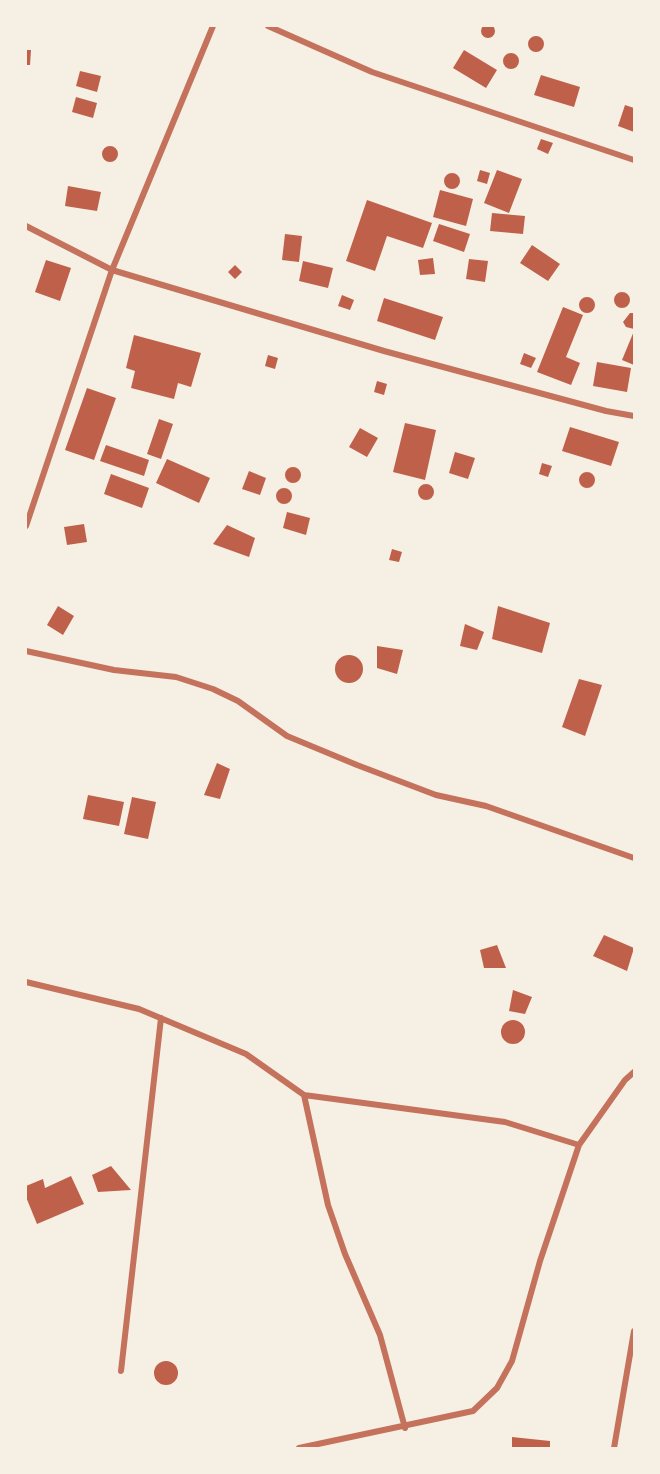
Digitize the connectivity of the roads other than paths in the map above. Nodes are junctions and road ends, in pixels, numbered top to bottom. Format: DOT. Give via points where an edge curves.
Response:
graph roads {
  1 [pos="213,26"];
  2 [pos="268,26"];
  3 [pos="634,160"];
  4 [pos="26,226"];
  5 [pos="112,270"];
  6 [pos="634,416"];
  7 [pos="26,526"];
  8 [pos="26,651"];
  9 [pos="634,858"];
  10 [pos="26,982"];
  11 [pos="161,1018"];
  12 [pos="634,1072"];
  13 [pos="303,1095"];
  14 [pos="579,1145"];
  15 [pos="634,1331"];
  16 [pos="121,1371"];
  17 [pos="405,1428"];
  18 [pos="299,1449"];
  19 [pos="614,1449"];
  1 -- 5 [label="street"];
  2 -- 3 [label="street" via="372,72"];
  4 -- 5 [label="street"];
  5 -- 6 [label="street" via="384,351"];
  5 -- 7 [label="street"];
  8 -- 9 [label="street" via="83,665 176,677 213,689 238,701 287,736 357,765 436,795 486,806"];
  10 -- 11 [label="street" via="139,1009"];
  11 -- 13 [label="street" via="246,1054"];
  11 -- 16 [label="street"];
  12 -- 14 [label="street"];
  13 -- 14 [label="street" via="505,1122"];
  13 -- 17 [label="street" via="328,1205 380,1335"];
  14 -- 17 [label="street" via="512,1361 497,1388 473,1411"];
  15 -- 19 [label="street"];
  17 -- 18 [label="street"];
}
